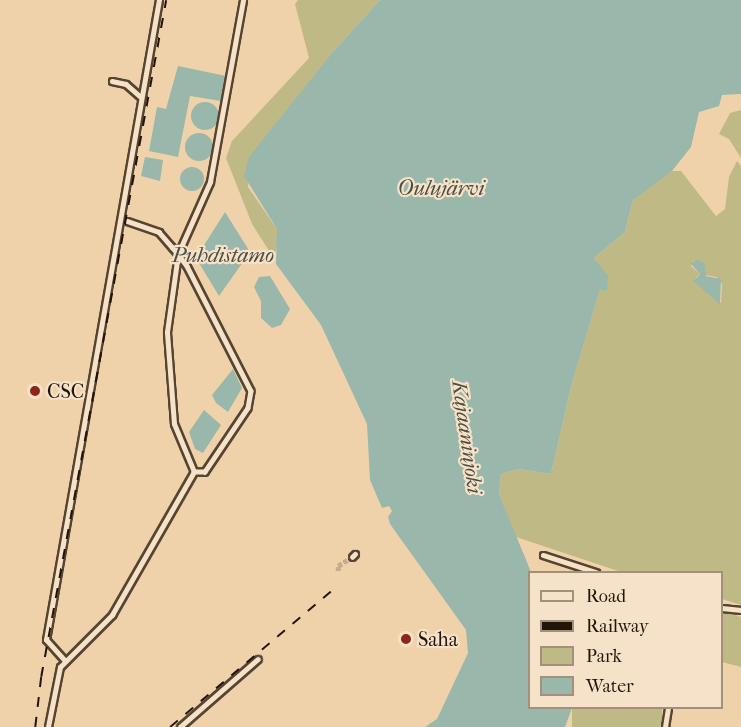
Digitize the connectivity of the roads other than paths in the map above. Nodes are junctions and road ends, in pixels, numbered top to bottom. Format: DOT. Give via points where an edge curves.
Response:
graph roads {
  1 [pos="159,0"];
  2 [pos="243,0"];
  3 [pos="112,81"];
  4 [pos="141,97"];
  5 [pos="127,221"];
  6 [pos="178,254"];
  7 [pos="194,472"];
  8 [pos="543,555"];
  9 [pos="590,571"];
  10 [pos="723,608"];
  11 [pos="741,610"];
  12 [pos="258,659"];
  13 [pos="65,661"];
  14 [pos="668,709"];
  15 [pos="48,727"];
  16 [pos="180,727"];
  17 [pos="665,727"];
  1 -- 4 [label="street"];
  2 -- 6 [label="street" via="210,182"];
  3 -- 4 [label="street" via="126,84"];
  4 -- 13 [label="street" via="108,302 45,640"];
  5 -- 6 [label="street" via="159,232"];
  6 -- 7 [label="street" via="166,346 174,424"];
  6 -- 7 [label="street" via="203,292 252,395 222,451 205,472"];
  7 -- 13 [label="street" via="112,615"];
  8 -- 9 [label="street"];
  10 -- 11 [label="street"];
  12 -- 16 [label="street"];
  13 -- 15 [label="street" via="54,685"];
  14 -- 17 [label="street"];
}
